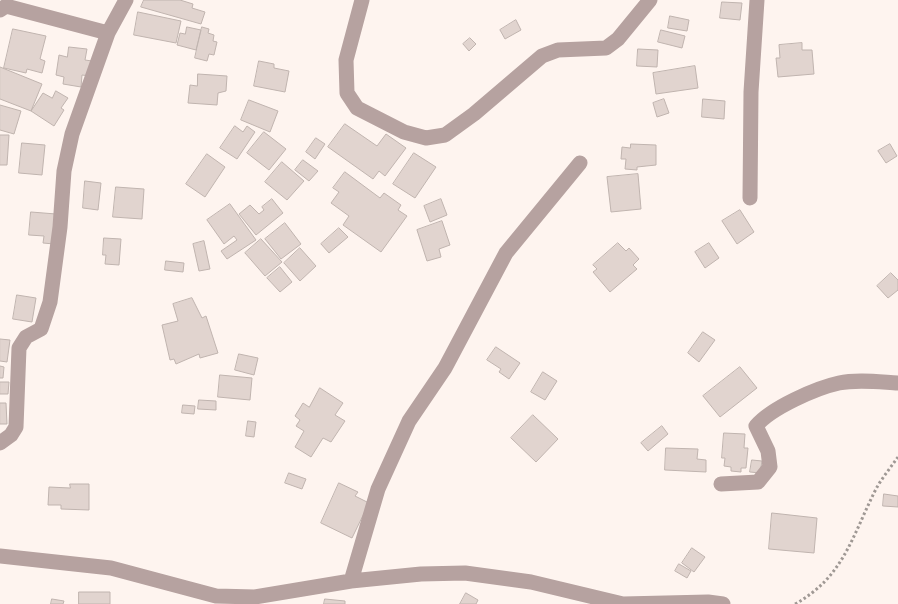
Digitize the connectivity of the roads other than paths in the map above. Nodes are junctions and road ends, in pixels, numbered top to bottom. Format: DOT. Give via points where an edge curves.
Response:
graph roads {
  1 [pos="126,0"];
  2 [pos="362,0"];
  3 [pos="650,0"];
  4 [pos="757,0"];
  5 [pos="0,10"];
  6 [pos="108,33"];
  7 [pos="580,163"];
  8 [pos="750,198"];
  9 [pos="898,383"];
  10 [pos="0,444"];
  11 [pos="721,484"];
  12 [pos="0,556"];
  13 [pos="351,581"];
  14 [pos="218,600"];
  15 [pos="723,604"];
  1 -- 6 [label="street"];
  2 -- 3 [label="street" via="346,60 347,93 357,108 404,132 426,138 445,135 542,56 558,50 606,48 618,39"];
  4 -- 8 [label="street" via="751,92"];
  5 -- 6 [label="street" via="6,6"];
  6 -- 10 [label="street" via="72,134 64,171 50,302 41,329 26,337 20,348 16,427"];
  7 -- 13 [label="street" via="506,252 445,368 409,421 378,489"];
  9 -- 11 [label="street" via="840,383 802,397 768,416 756,426 768,451 770,467 758,482"];
  12 -- 14 [label="street" via="111,568"];
  13 -- 14 [label="street"];
  13 -- 15 [label="street" via="465,573 531,582 623,604"];
}
